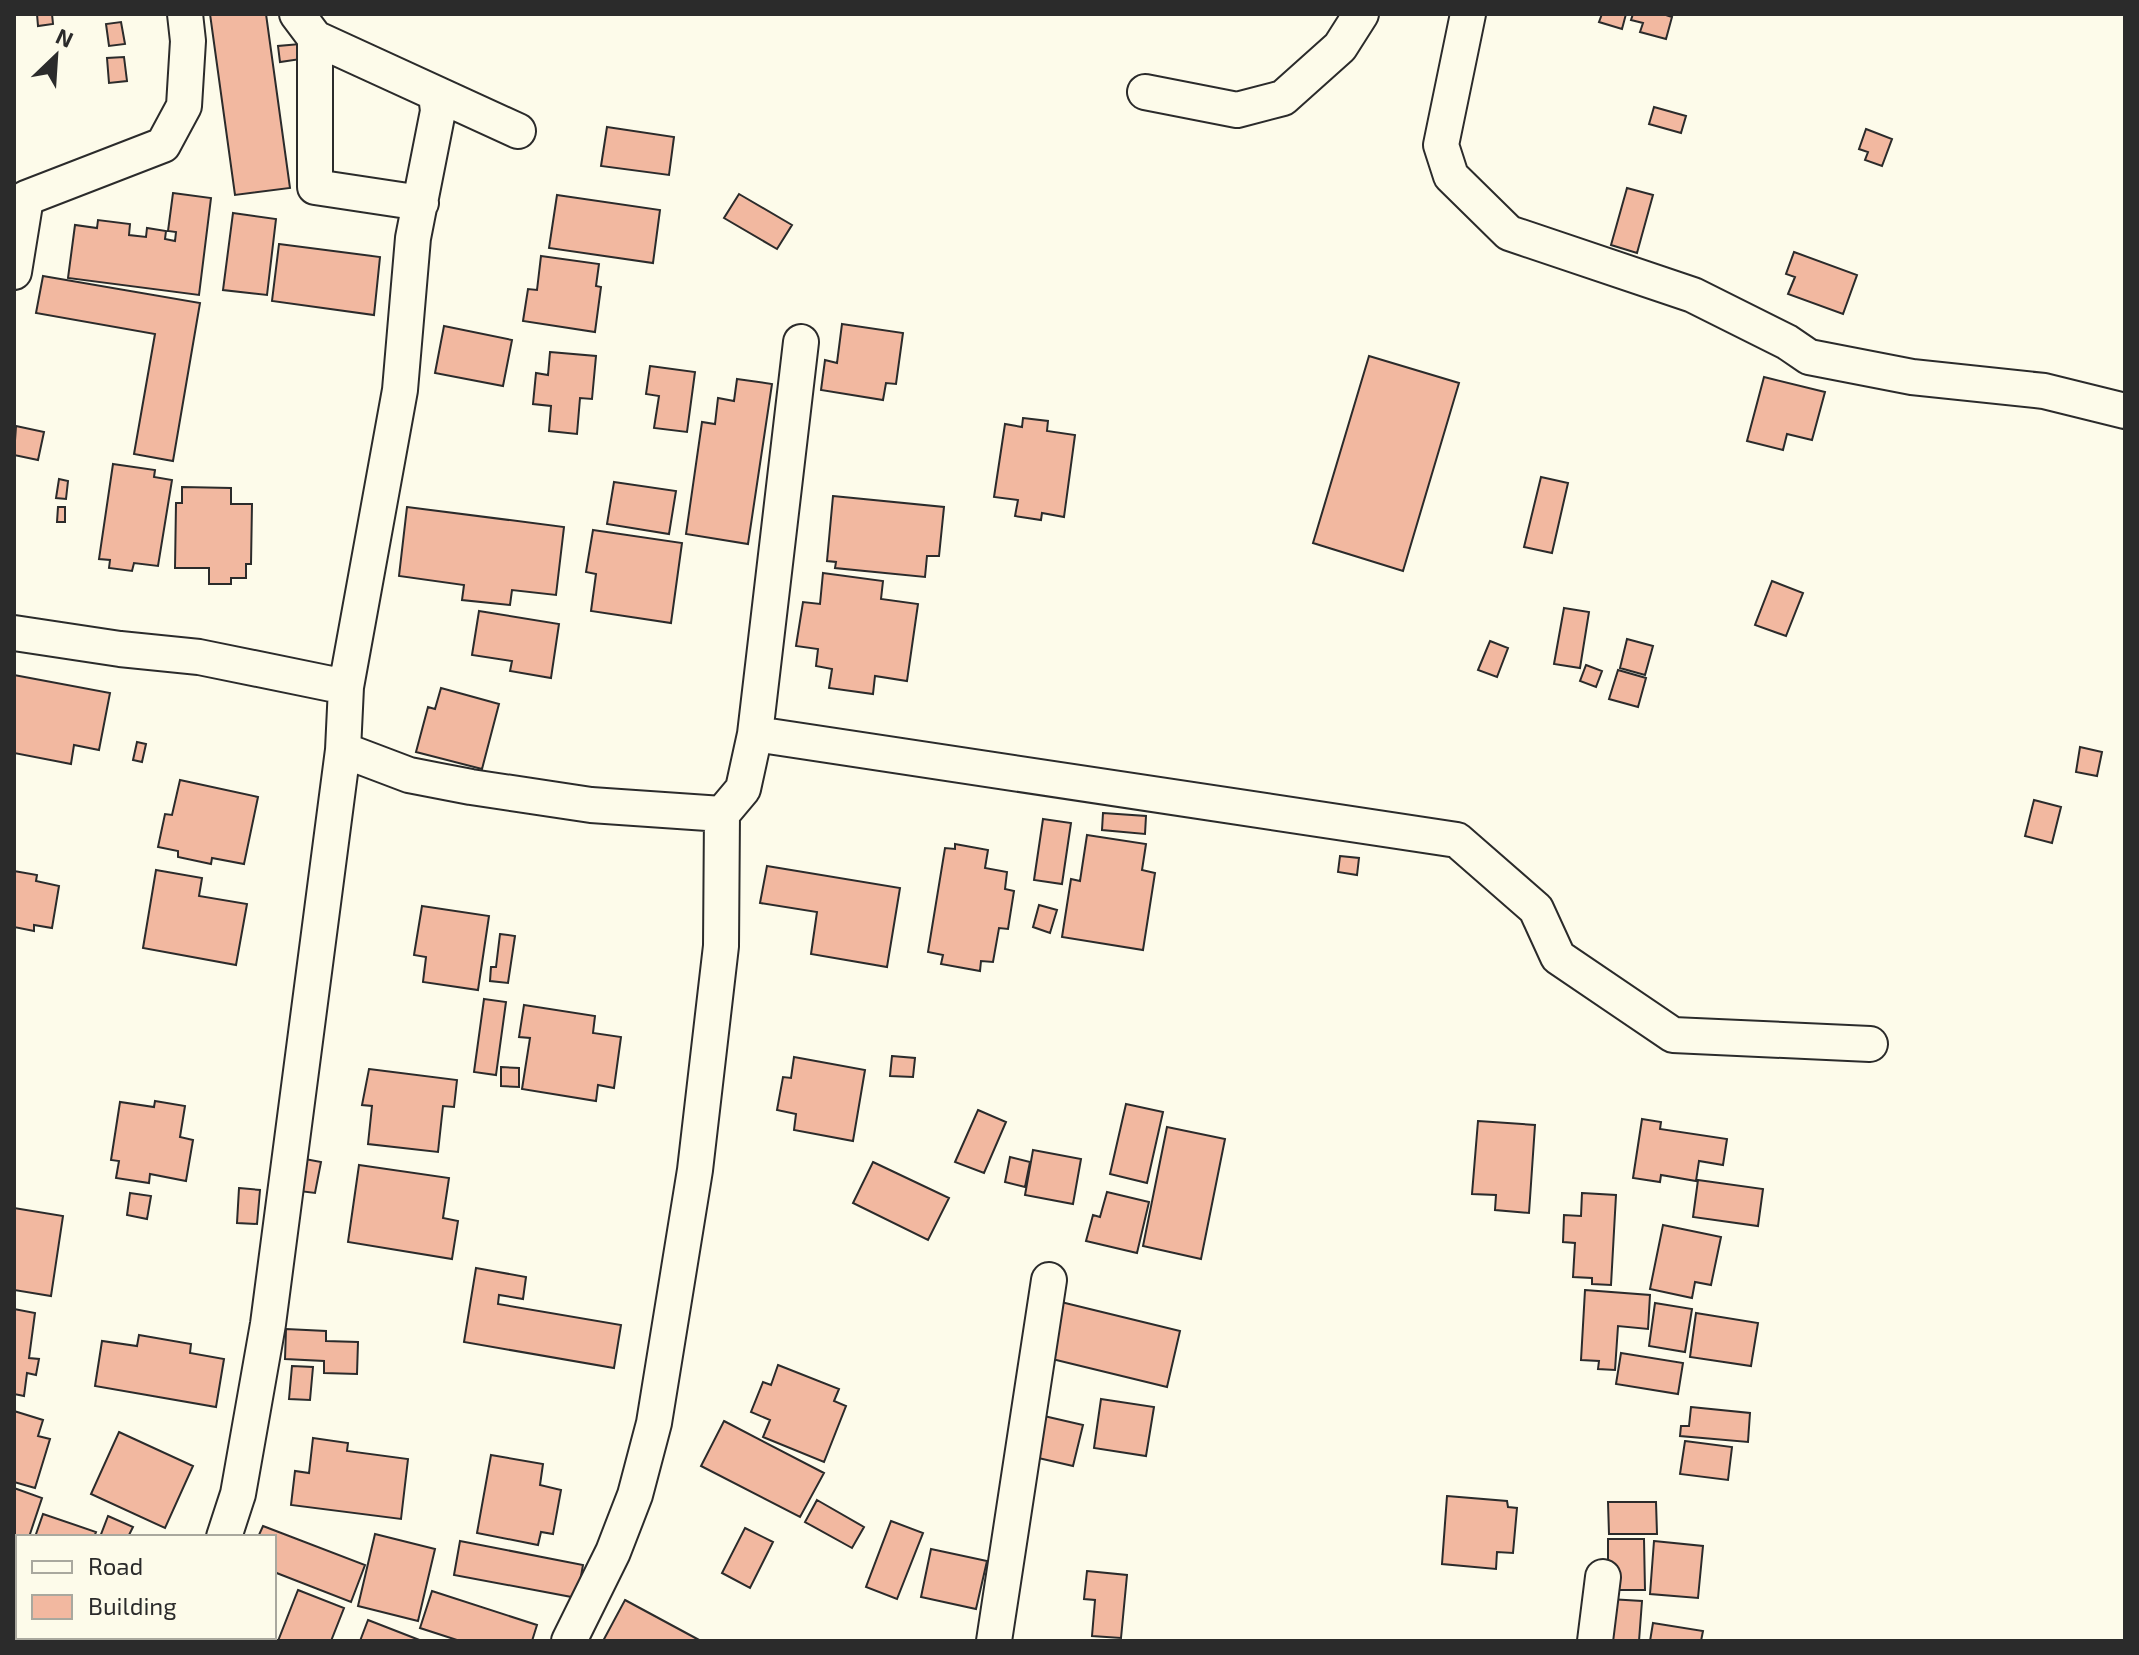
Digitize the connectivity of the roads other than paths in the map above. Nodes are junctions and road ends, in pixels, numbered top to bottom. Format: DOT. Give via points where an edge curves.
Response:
graph roads {
  1 [pos="185,14"];
  2 [pos="1361,14"];
  3 [pos="1468,14"];
  4 [pos="306,26"];
  5 [pos="1145,92"];
  6 [pos="436,95"];
  7 [pos="518,131"];
  8 [pos="421,203"];
  9 [pos="14,272"];
  10 [pos="801,342"];
  11 [pos="2125,411"];
  12 [pos="14,633"];
  13 [pos="346,687"];
  14 [pos="755,734"];
  15 [pos="343,750"];
  16 [pos="722,814"];
  17 [pos="1870,1044"];
  18 [pos="1049,1280"];
  19 [pos="225,1535"];
  20 [pos="1603,1577"];
  21 [pos="569,1641"];
  22 [pos="994,1641"];
  23 [pos="1595,1641"];
  1 -- 9 [label="street" via="184,106 163,145 26,198"];
  2 -- 5 [label="street" via="1340,47 1283,98 1237,110"];
  3 -- 11 [label="street" via="1441,145 1451,176 1509,233 1693,295 1809,357 1912,377 2044,391"];
  4 -- 6 [label="street"];
  4 -- 8 [label="street" via="315,187"];
  6 -- 7 [label="street"];
  6 -- 8 [label="street" via="438,111"];
  8 -- 13 [label="street" via="413,238 400,390"];
  10 -- 14 [label="street"];
  12 -- 13 [label="street" via="199,657"];
  13 -- 15 [label="street"];
  14 -- 16 [label="street" via="743,789"];
  14 -- 17 [label="street" via="1457,840 1536,909 1558,957 1673,1035"];
  15 -- 16 [label="street" via="409,775 471,787 591,805"];
  15 -- 19 [label="street" via="268,1324 238,1494"];
  16 -- 21 [label="street" via="721,946 695,1170 654,1423 613,1552"];
  18 -- 22 [label="street"];
  20 -- 23 [label="street"];
}
